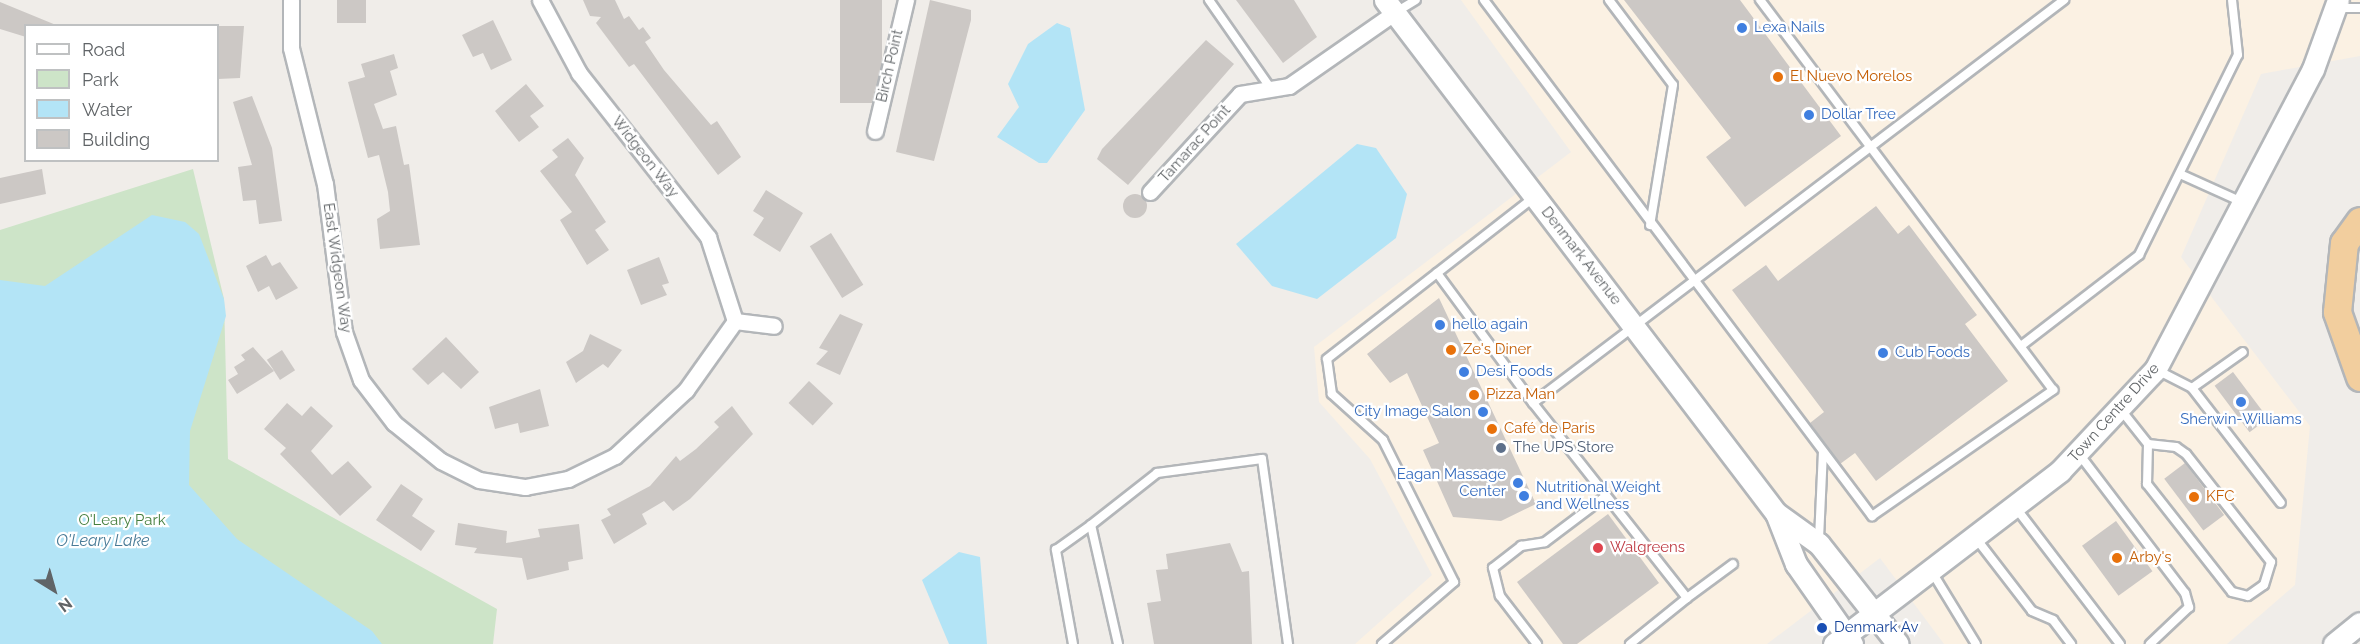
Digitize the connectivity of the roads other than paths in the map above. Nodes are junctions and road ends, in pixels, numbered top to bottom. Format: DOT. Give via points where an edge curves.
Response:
graph roads {
  1 [pos="291,0"];
  2 [pos="540,0"];
  3 [pos="906,0"];
  4 [pos="1209,0"];
  5 [pos="1416,0"];
  6 [pos="1484,0"];
  7 [pos="1609,0"];
  8 [pos="1760,0"];
  9 [pos="2064,0"];
  10 [pos="2232,0"];
  11 [pos="2336,4"];
  12 [pos="1390,6"];
  13 [pos="2360,8"];
  14 [pos="1271,89"];
  15 [pos="875,131"];
  16 [pos="1873,146"];
  17 [pos="2180,174"];
  18 [pos="1150,192"];
  19 [pos="1535,197"];
  20 [pos="2243,203"];
  21 [pos="2360,221"];
  22 [pos="1650,225"];
  23 [pos="1437,273"];
  24 [pos="1693,284"];
  25 [pos="735,321"];
  26 [pos="1634,324"];
  27 [pos="774,327"];
  28 [pos="2021,346"];
  29 [pos="2243,352"];
  30 [pos="2156,369"];
  31 [pos="2360,377"];
  32 [pos="2192,388"];
  33 [pos="1533,403"];
  34 [pos="2120,409"];
  35 [pos="2148,444"];
  36 [pos="1823,452"];
  37 [pos="2079,454"];
  38 [pos="1606,496"];
  39 [pos="2281,503"];
  40 [pos="2015,507"];
  41 [pos="1776,513"];
  42 [pos="1091,525"];
  43 [pos="1975,537"];
  44 [pos="1819,544"];
  45 [pos="1733,564"];
  46 [pos="1931,570"];
  47 [pos="1687,598"];
  48 [pos="1873,614"];
  49 [pos="2360,623"];
  50 [pos="1844,641"];
  51 [pos="1073,644"];
  52 [pos="1118,644"];
  53 [pos="1288,644"];
  54 [pos="1382,644"];
  55 [pos="1537,644"];
  56 [pos="1630,644"];
  57 [pos="1899,644"];
  58 [pos="1976,644"];
  59 [pos="2071,644"];
  60 [pos="2120,644"];
  61 [pos="2150,644"];
  62 [pos="2334,644"];
  1 -- 25 [label="street, East Widgeon Way" via="291,48 325,184 344,332 361,380 394,423 441,461 479,480 525,487 568,479 615,456 686,390"];
  2 -- 25 [label="street, Widgeon Way" via="579,73 708,237"];
  3 -- 15 [label="street, Birch Point"];
  4 -- 14 [label="lane"];
  5 -- 12 [label="lane"];
  6 -- 22 [label="lane"];
  7 -- 22 [label="lane" via="1673,85"];
  8 -- 16 [label="lane"];
  9 -- 16 [label="lane"];
  10 -- 17 [label="lane" via="2238,56"];
  11 -- 13 [label="lane"];
  11 -- 20 [label="street, Town Centre Drive" via="2313,69"];
  12 -- 14 [label="street, Tamarac Point" via="1289,86"];
  12 -- 19 [label="street, Denmark Avenue"];
  14 -- 18 [label="street, Tamarac Point" via="1240,94"];
  16 -- 24 [label="lane"];
  16 -- 28 [label="lane"];
  17 -- 20 [label="lane"];
  17 -- 28 [label="lane" via="2139,255"];
  19 -- 23 [label="lane"];
  19 -- 26 [label="street, Denmark Avenue"];
  20 -- 30 [label="street, Town Centre Drive"];
  21 -- 31 [label="highway" via="2344,243 2337,312"];
  22 -- 24 [label="lane"];
  23 -- 33 [label="lane"];
  23 -- 54 [label="lane" via="1327,359 1332,394 1383,440 1454,582"];
  24 -- 26 [label="lane"];
  24 -- 36 [label="lane"];
  25 -- 27 [label="street"];
  26 -- 33 [label="lane"];
  26 -- 41 [label="street, Denmark Avenue"];
  28 -- 36 [label="lane" via="2053,390 1872,516"];
  29 -- 32 [label="lane"];
  30 -- 32 [label="lane"];
  30 -- 34 [label="street, Town Centre Drive"];
  32 -- 39 [label="lane"];
  33 -- 38 [label="lane"];
  34 -- 35 [label="lane"];
  34 -- 37 [label="street, Town Centre Drive"];
  35 -- 35 [label="lane" via="2147,484 2232,592 2248,596 2264,585 2271,562 2186,454 2176,447"];
  36 -- 44 [label="lane"];
  37 -- 40 [label="street, Town Centre Drive"];
  37 -- 61 [label="lane" via="2185,593 2189,607"];
  38 -- 47 [label="lane"];
  38 -- 55 [label="lane" via="1545,542 1521,546 1493,568 1500,596"];
  40 -- 43 [label="street, Town Centre Drive"];
  40 -- 60 [label="lane"];
  41 -- 44 [label="street, Denmark Avenue"];
  41 -- 50 [label="street, Denmark Avenue" via="1796,564"];
  42 -- 51 [label="lane" via="1056,550"];
  42 -- 52 [label="lane"];
  42 -- 53 [label="lane" via="1157,473 1262,459"];
  43 -- 46 [label="street, Town Centre Drive"];
  43 -- 59 [label="lane" via="2032,610 2053,620"];
  44 -- 48 [label="street, Denmark Avenue"];
  45 -- 47 [label="lane"];
  46 -- 48 [label="street, Town Centre Drive"];
  46 -- 58 [label="lane"];
  47 -- 56 [label="lane"];
  48 -- 50 [label="street, Town Centre Drive"];
  48 -- 57 [label="street, Denmark Avenue"];
  49 -- 62 [label="street"];
}
